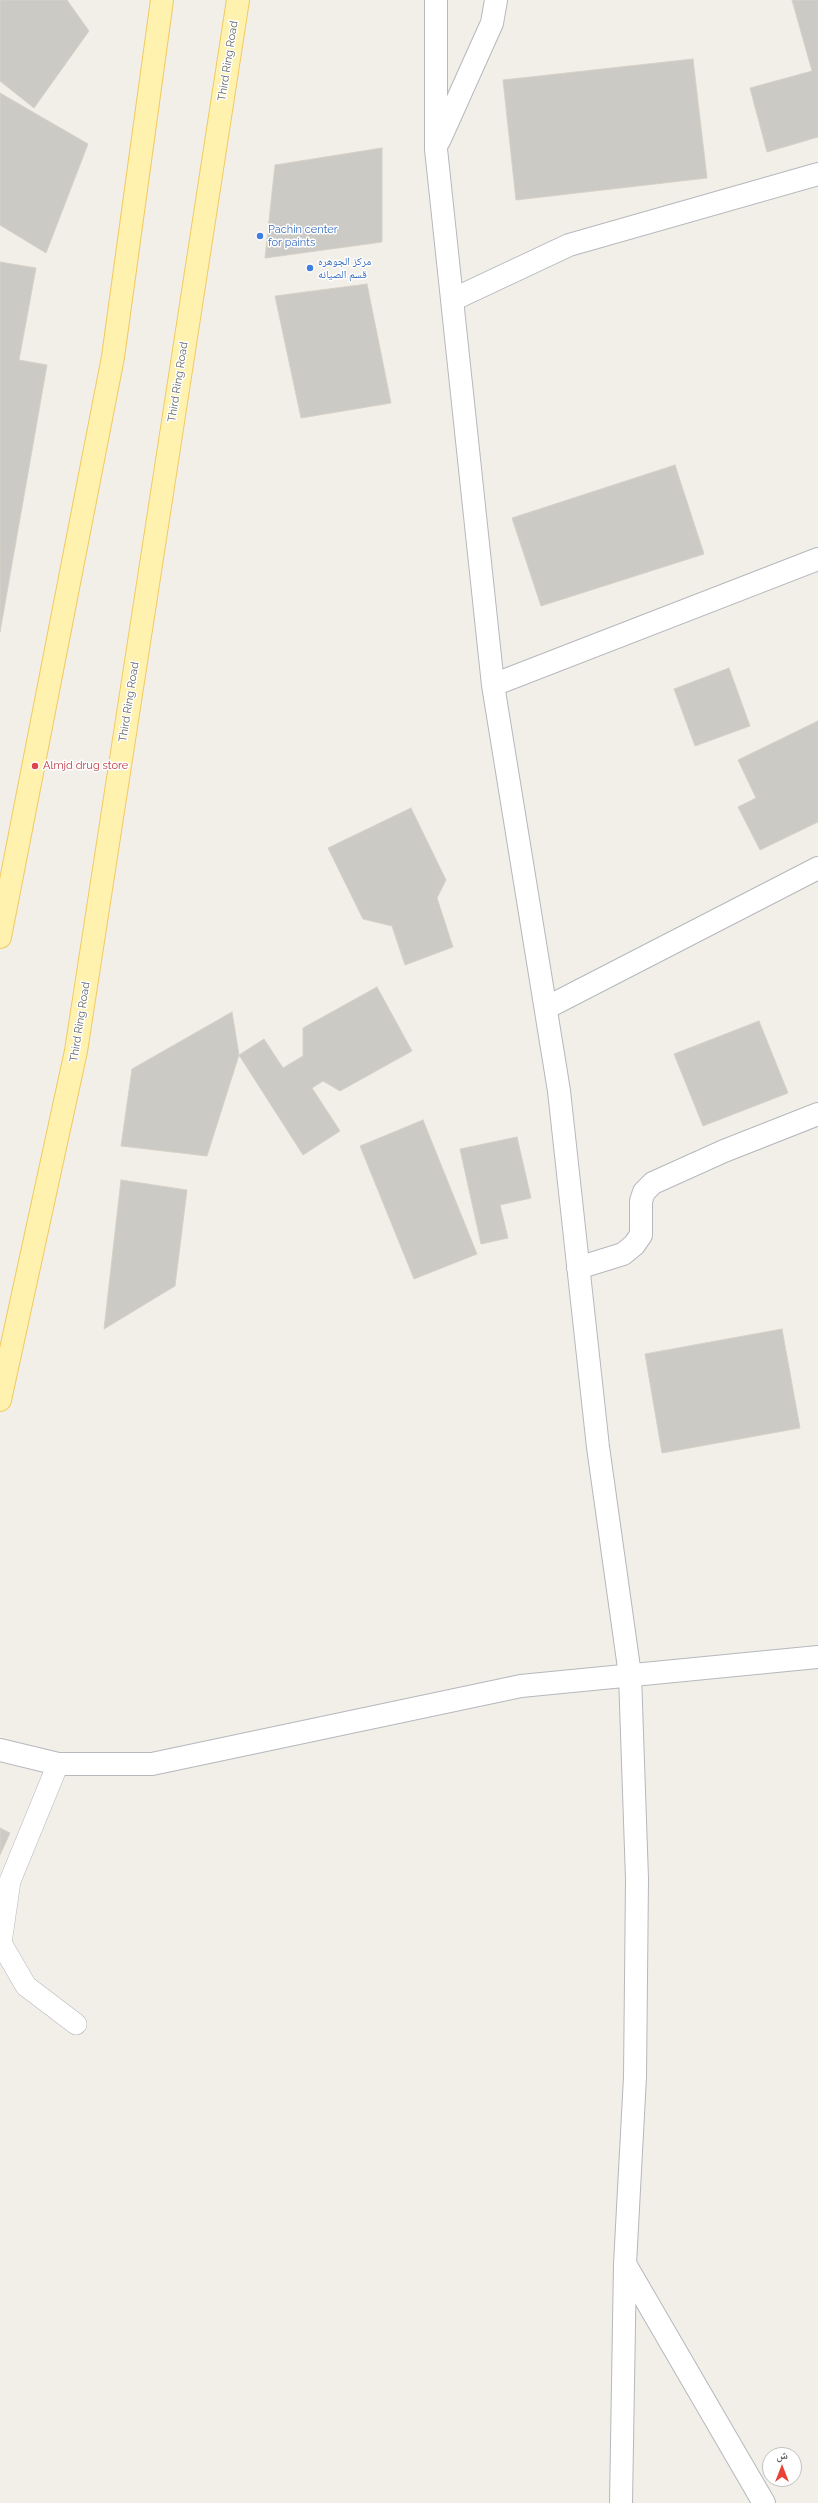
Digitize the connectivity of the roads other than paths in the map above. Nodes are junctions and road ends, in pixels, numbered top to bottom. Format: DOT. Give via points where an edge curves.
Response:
graph roads {
  1 [pos="238,0"];
  2 [pos="436,0"];
  3 [pos="496,0"];
  4 [pos="161,1"];
  5 [pos="436,149"];
  6 [pos="818,174"];
  7 [pos="452,300"];
  8 [pos="818,559"];
  9 [pos="493,685"];
  10 [pos="818,868"];
  11 [pos="0,937"];
  12 [pos="546,1008"];
  13 [pos="818,1114"];
  14 [pos="578,1268"];
  15 [pos="0,1400"];
  16 [pos="818,1658"];
  17 [pos="630,1676"];
  18 [pos="0,1750"];
  19 [pos="58,1764"];
  20 [pos="76,2024"];
  21 [pos="625,2264"];
  22 [pos="620,2503"];
  23 [pos="764,2503"];
  1 -- 15 [label="main road, Third Ring Road" via="76,1051"];
  2 -- 5 [label="street"];
  3 -- 5 [label="street" via="492,23"];
  4 -- 11 [label="main road" via="112,357"];
  5 -- 7 [label="street"];
  6 -- 7 [label="street" via="569,245"];
  7 -- 9 [label="street"];
  8 -- 9 [label="street"];
  9 -- 12 [label="street"];
  10 -- 12 [label="street"];
  12 -- 14 [label="street" via="559,1091"];
  13 -- 14 [label="street" via="724,1151 653,1183 644,1192 641,1201 640,1235 634,1245 623,1254"];
  14 -- 17 [label="street" via="598,1447"];
  16 -- 17 [label="street"];
  17 -- 19 [label="street" via="521,1686 152,1764"];
  17 -- 21 [label="street" via="638,1879 635,2077"];
  18 -- 19 [label="street"];
  19 -- 20 [label="lane" via="10,1881 1,1943 26,1986"];
  21 -- 22 [label="street"];
  21 -- 23 [label="street"];
}
